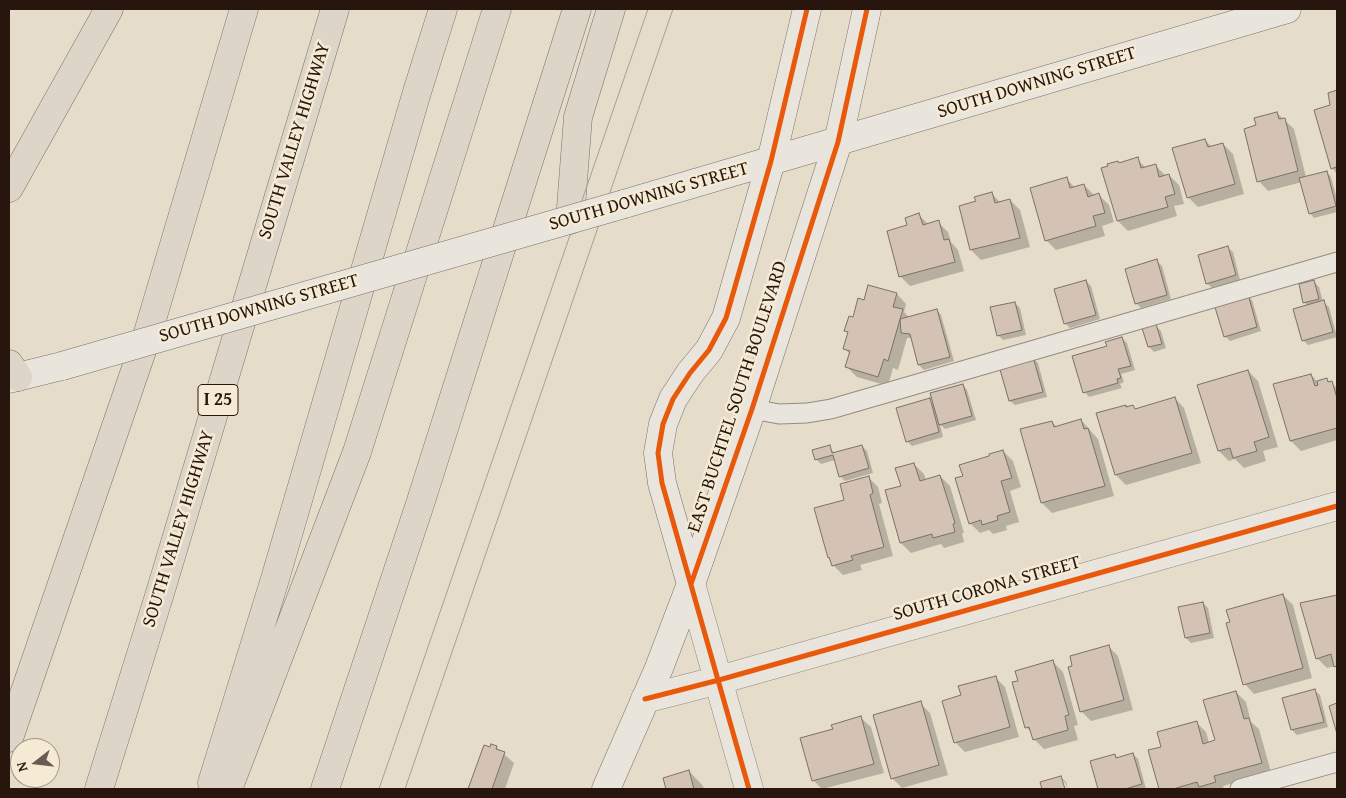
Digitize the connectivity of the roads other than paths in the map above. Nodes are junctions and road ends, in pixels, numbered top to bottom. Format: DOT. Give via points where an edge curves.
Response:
graph roads {
  1 [pos="108,9"];
  2 [pos="244,9"];
  3 [pos="335,9"];
  4 [pos="443,9"];
  5 [pos="497,9"];
  6 [pos="577,9"];
  7 [pos="611,9"];
  8 [pos="807,9"];
  9 [pos="867,9"];
  10 [pos="1287,9"];
  11 [pos="838,142"];
  12 [pos="771,160"];
  13 [pos="9,188"];
  14 [pos="570,220"];
  15 [pos="1337,262"];
  16 [pos="12,373"];
  17 [pos="752,409"];
  18 [pos="1337,506"];
  19 [pos="691,584"];
  20 [pos="719,680"];
  21 [pos="645,699"];
  22 [pos="9,738"];
  23 [pos="1337,762"];
  24 [pos="99,789"];
  25 [pos="210,789"];
  26 [pos="228,789"];
  27 [pos="326,789"];
  28 [pos="606,789"];
  29 [pos="749,789"];
  30 [pos="1240,789"];
  1 -- 13 [label="highway"];
  2 -- 22 [label="highway" via="147,336"];
  3 -- 24 [label="highway, SOUTH VALLEY HIGHWAY / I 25"];
  4 -- 25 [label="highway"];
  5 -- 26 [label="highway" via="356,452"];
  6 -- 27 [label="highway"];
  7 -- 14 [label="highway" via="578,117"];
  8 -- 12 [label="main road, EAST BUCHTEL SOUTH BOULEVARD"];
  9 -- 11 [label="main road, EAST BUCHTEL SOUTH BOULEVARD"];
  10 -- 11 [label="main road, SOUTH DOWNING STREET"];
  11 -- 12 [label="main road, SOUTH DOWNING STREET"];
  11 -- 17 [label="main road, EAST BUCHTEL SOUTH BOULEVARD"];
  12 -- 14 [label="main road, SOUTH DOWNING STREET, bridge"];
  12 -- 19 [label="main road, EAST BUCHTEL SOUTH BOULEVARD" via="726,318 709,350 673,399 663,424 658,452 662,483"];
  14 -- 16 [label="main road, SOUTH DOWNING STREET, bridge" via="62,366"];
  15 -- 17 [label="lane" via="831,409 779,414"];
  17 -- 19 [label="main road, EAST BUCHTEL SOUTH BOULEVARD"];
  18 -- 20 [label="main road, SOUTH CORONA STREET"];
  19 -- 20 [label="main road"];
  19 -- 21 [label="main road, EAST BUCHTEL SOUTH BOULEVARD"];
  20 -- 21 [label="main road, SOUTH CORONA STREET"];
  20 -- 29 [label="main road"];
  21 -- 28 [label="main road, EAST BUCHTEL SOUTH BOULEVARD"];
  23 -- 30 [label="lane"];
}
